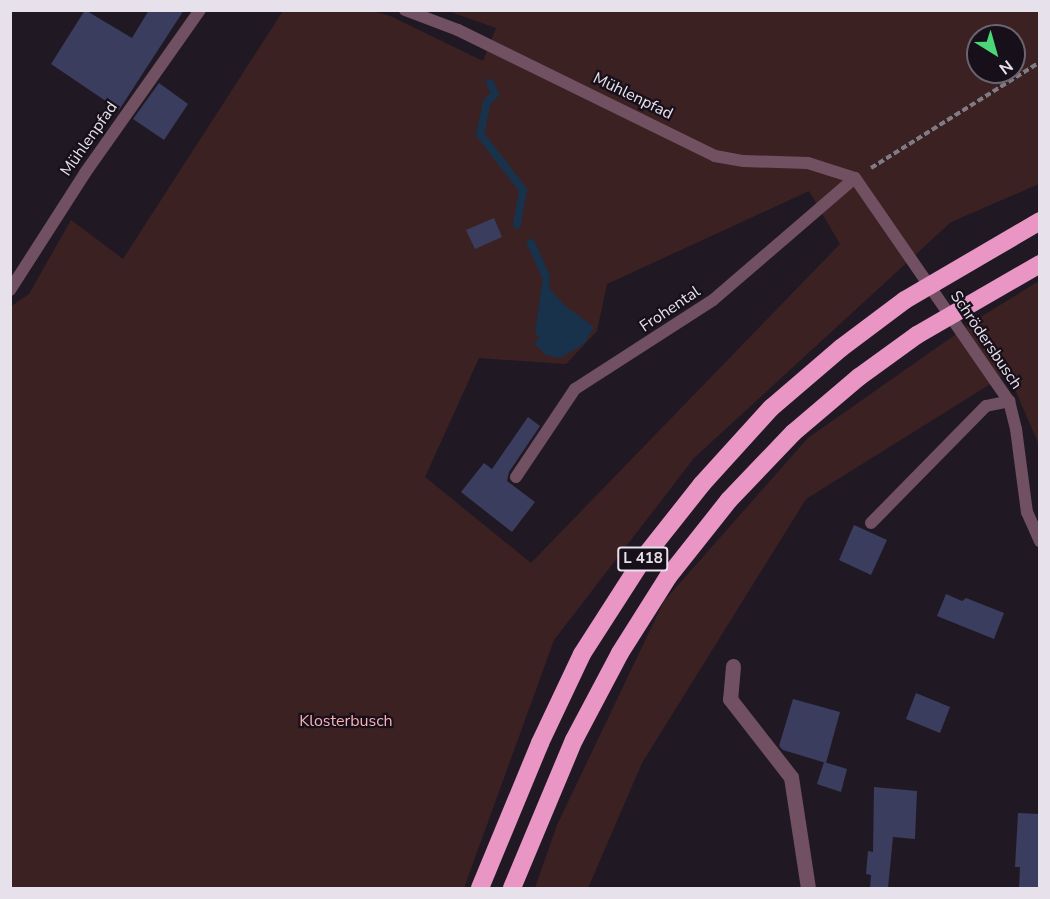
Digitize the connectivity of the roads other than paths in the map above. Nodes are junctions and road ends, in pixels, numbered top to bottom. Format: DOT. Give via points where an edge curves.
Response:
graph roads {
  1 [pos="200,10"];
  2 [pos="405,10"];
  3 [pos="855,178"];
  4 [pos="1040,222"];
  5 [pos="1040,264"];
  6 [pos="10,290"];
  7 [pos="1009,400"];
  8 [pos="516,477"];
  9 [pos="871,523"];
  10 [pos="1040,541"];
  11 [pos="733,666"];
  12 [pos="480,888"];
  13 [pos="512,888"];
  14 [pos="808,888"];
  1 -- 6 [label="lane, Mühlenpfad" via="85,172"];
  2 -- 3 [label="lane, Mühlenpfad" via="468,35 715,156 808,163"];
  3 -- 7 [label="lane, Schrödersbusch"];
  3 -- 8 [label="lane, Frohental" via="713,300 575,389"];
  4 -- 12 [label="highway, L 418" via="905,300 841,348 771,408 702,484 645,555 582,654"];
  5 -- 13 [label="highway, L 418" via="917,334 859,377 793,433 729,500 668,577 620,653 574,740"];
  7 -- 9 [label="lane" via="986,406"];
  7 -- 10 [label="lane, Schrödersbusch" via="1028,512"];
  11 -- 14 [label="street" via="730,699 791,777"];
}
